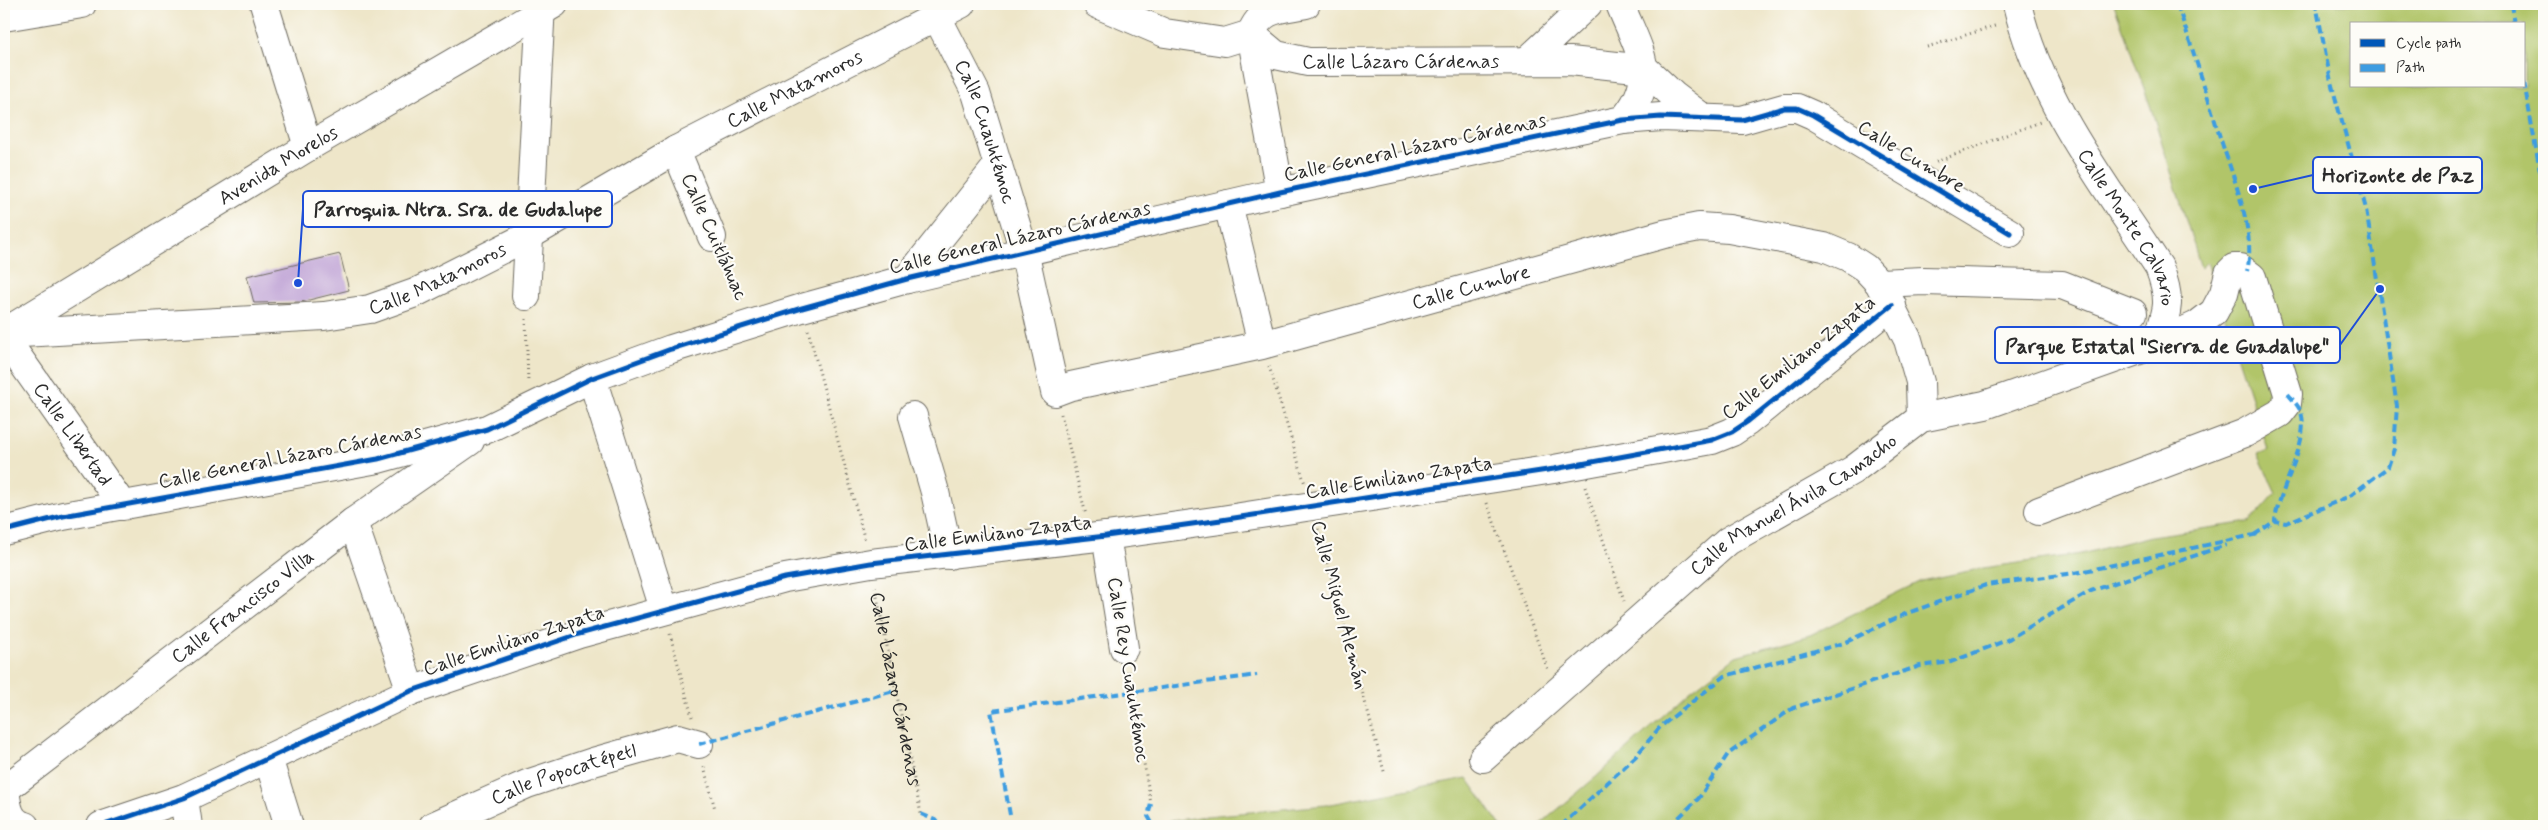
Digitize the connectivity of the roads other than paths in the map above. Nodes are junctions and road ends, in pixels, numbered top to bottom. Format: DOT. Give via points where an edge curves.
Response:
graph roads {
  1 [pos="82,4"];
  2 [pos="264,4"];
  3 [pos="961,4"];
  4 [pos="1097,4"];
  5 [pos="1306,4"];
  6 [pos="1588,4"];
  7 [pos="1620,4"];
  8 [pos="545,6"];
  9 [pos="2018,11"];
  10 [pos="4,17"];
  11 [pos="937,17"];
  12 [pos="1251,34"];
  13 [pos="1528,60"];
  14 [pos="1645,68"];
  15 [pos="1797,108"];
  16 [pos="1703,118"];
  17 [pos="1623,120"];
  18 [pos="308,146"];
  19 [pos="676,150"];
  20 [pos="998,165"];
  21 [pos="1280,192"];
  22 [pos="1228,204"];
  23 [pos="2010,233"];
  24 [pos="530,235"];
  25 [pos="712,237"];
  26 [pos="1024,252"];
  27 [pos="907,279"];
  28 [pos="1885,294"];
  29 [pos="526,296"];
  30 [pos="2133,313"];
  31 [pos="4,334"];
  32 [pos="1260,338"];
  33 [pos="2156,344"];
  34 [pos="592,378"];
  35 [pos="913,416"];
  36 [pos="1921,418"];
  37 [pos="487,429"];
  38 [pos="123,506"];
  39 [pos="2039,511"];
  40 [pos="354,522"];
  41 [pos="4,531"];
  42 [pos="1099,537"];
  43 [pos="950,555"];
  44 [pos="664,609"];
  45 [pos="1124,648"];
  46 [pos="412,691"];
  47 [pos="699,744"];
  48 [pos="268,758"];
  49 [pos="1483,758"];
  50 [pos="4,790"];
  51 [pos="184,798"];
  52 [pos="25,826"];
  53 [pos="102,826"];
  54 [pos="188,826"];
  55 [pos="288,826"];
  56 [pos="433,826"];
  1 -- 10 [label="street"];
  2 -- 18 [label="street"];
  3 -- 11 [label="street, Calle Matamoros"];
  4 -- 12 [label="street" via="1165,33 1224,42"];
  5 -- 12 [label="street" via="1268,12 1256,21"];
  6 -- 13 [label="street"];
  7 -- 14 [label="street"];
  8 -- 18 [label="street, Avenida Morelos"];
  8 -- 24 [label="street"];
  9 -- 33 [label="street, Calle Monte Calvario" via="2036,65 2061,114 2159,267 2168,291 2165,318"];
  11 -- 19 [label="street, Calle Matamoros"];
  11 -- 20 [label="street, Calle Cuauhtémoc" via="976,93"];
  12 -- 13 [label="street, Calle Lázaro Cárdenas" via="1276,55 1308,62"];
  12 -- 21 [label="street"];
  13 -- 14 [label="street, Calle Lázaro Cárdenas"];
  14 -- 16 [label="street"];
  14 -- 17 [label="street" via="1641,96"];
  15 -- 16 [label="street, Calle General Lázaro Cárdenas" via="1784,108 1742,120"];
  15 -- 23 [label="street, Calle Cumbre"];
  16 -- 17 [label="street, Calle General Lázaro Cárdenas"];
  17 -- 21 [label="street, Calle General Lázaro Cárdenas"];
  18 -- 31 [label="street, Avenida Morelos"];
  19 -- 24 [label="street, Calle Matamoros"];
  19 -- 25 [label="street, Calle Cuitláhuac"];
  20 -- 26 [label="street, Calle Cuauhtémoc"];
  20 -- 27 [label="street"];
  21 -- 22 [label="street, Calle General Lázaro Cárdenas"];
  22 -- 26 [label="street, Calle General Lázaro Cárdenas"];
  22 -- 32 [label="street"];
  24 -- 29 [label="street"];
  24 -- 31 [label="street, Calle Matamoros" via="415,293 370,309 324,316"];
  26 -- 27 [label="street, Calle General Lázaro Cárdenas"];
  26 -- 32 [label="street, Calle Cumbre" via="1055,392"];
  27 -- 34 [label="street, Calle General Lázaro Cárdenas" via="802,308"];
  28 -- 30 [label="street" via="1924,281 2062,285"];
  28 -- 32 [label="street, Calle Cumbre" via="1859,264 1824,247 1729,229 1699,227"];
  28 -- 36 [label="street, Calle Cumbre" via="1908,340 1920,382"];
  28 -- 42 [label="street, Calle Emiliano Zapata" via="1732,432 1712,440 1479,481"];
  31 -- 38 [label="street, Calle Libertad"];
  33 -- 36 [label="street, Calle Manuel Ávila Camacho" via="1985,405"];
  33 -- 39 [label="street, Calle Monte Calvario" via="2197,325 2214,312 2224,293 2228,273 2240,268 2252,277 2288,394 2287,404 2280,413 2245,433"];
  34 -- 37 [label="street, Calle General Lázaro Cárdenas"];
  34 -- 44 [label="street"];
  35 -- 43 [label="street"];
  36 -- 49 [label="street, Calle Manuel Ávila Camacho" via="1853,470 1728,541"];
  37 -- 38 [label="street, Calle General Lázaro Cárdenas" via="378,459"];
  37 -- 40 [label="street, Calle Francisco Villa"];
  38 -- 41 [label="street, Calle General Lázaro Cárdenas" via="63,516"];
  40 -- 46 [label="street"];
  40 -- 50 [label="street, Calle Francisco Villa"];
  42 -- 43 [label="street, Calle Emiliano Zapata"];
  42 -- 45 [label="street, Calle Rey Cuauhtémoc"];
  43 -- 44 [label="street, Calle Emiliano Zapata" via="871,562 785,578"];
  44 -- 46 [label="street, Calle Emiliano Zapata" via="579,634"];
  46 -- 48 [label="street, Calle Emiliano Zapata"];
  47 -- 56 [label="street, Calle Popocatépetl" via="678,738 593,762 526,784"];
  48 -- 51 [label="street, Calle Emiliano Zapata"];
  48 -- 55 [label="street"];
  50 -- 52 [label="street" via="8,812 17,824"];
  51 -- 53 [label="street, Calle Emiliano Zapata"];
  51 -- 54 [label="street"];
}
